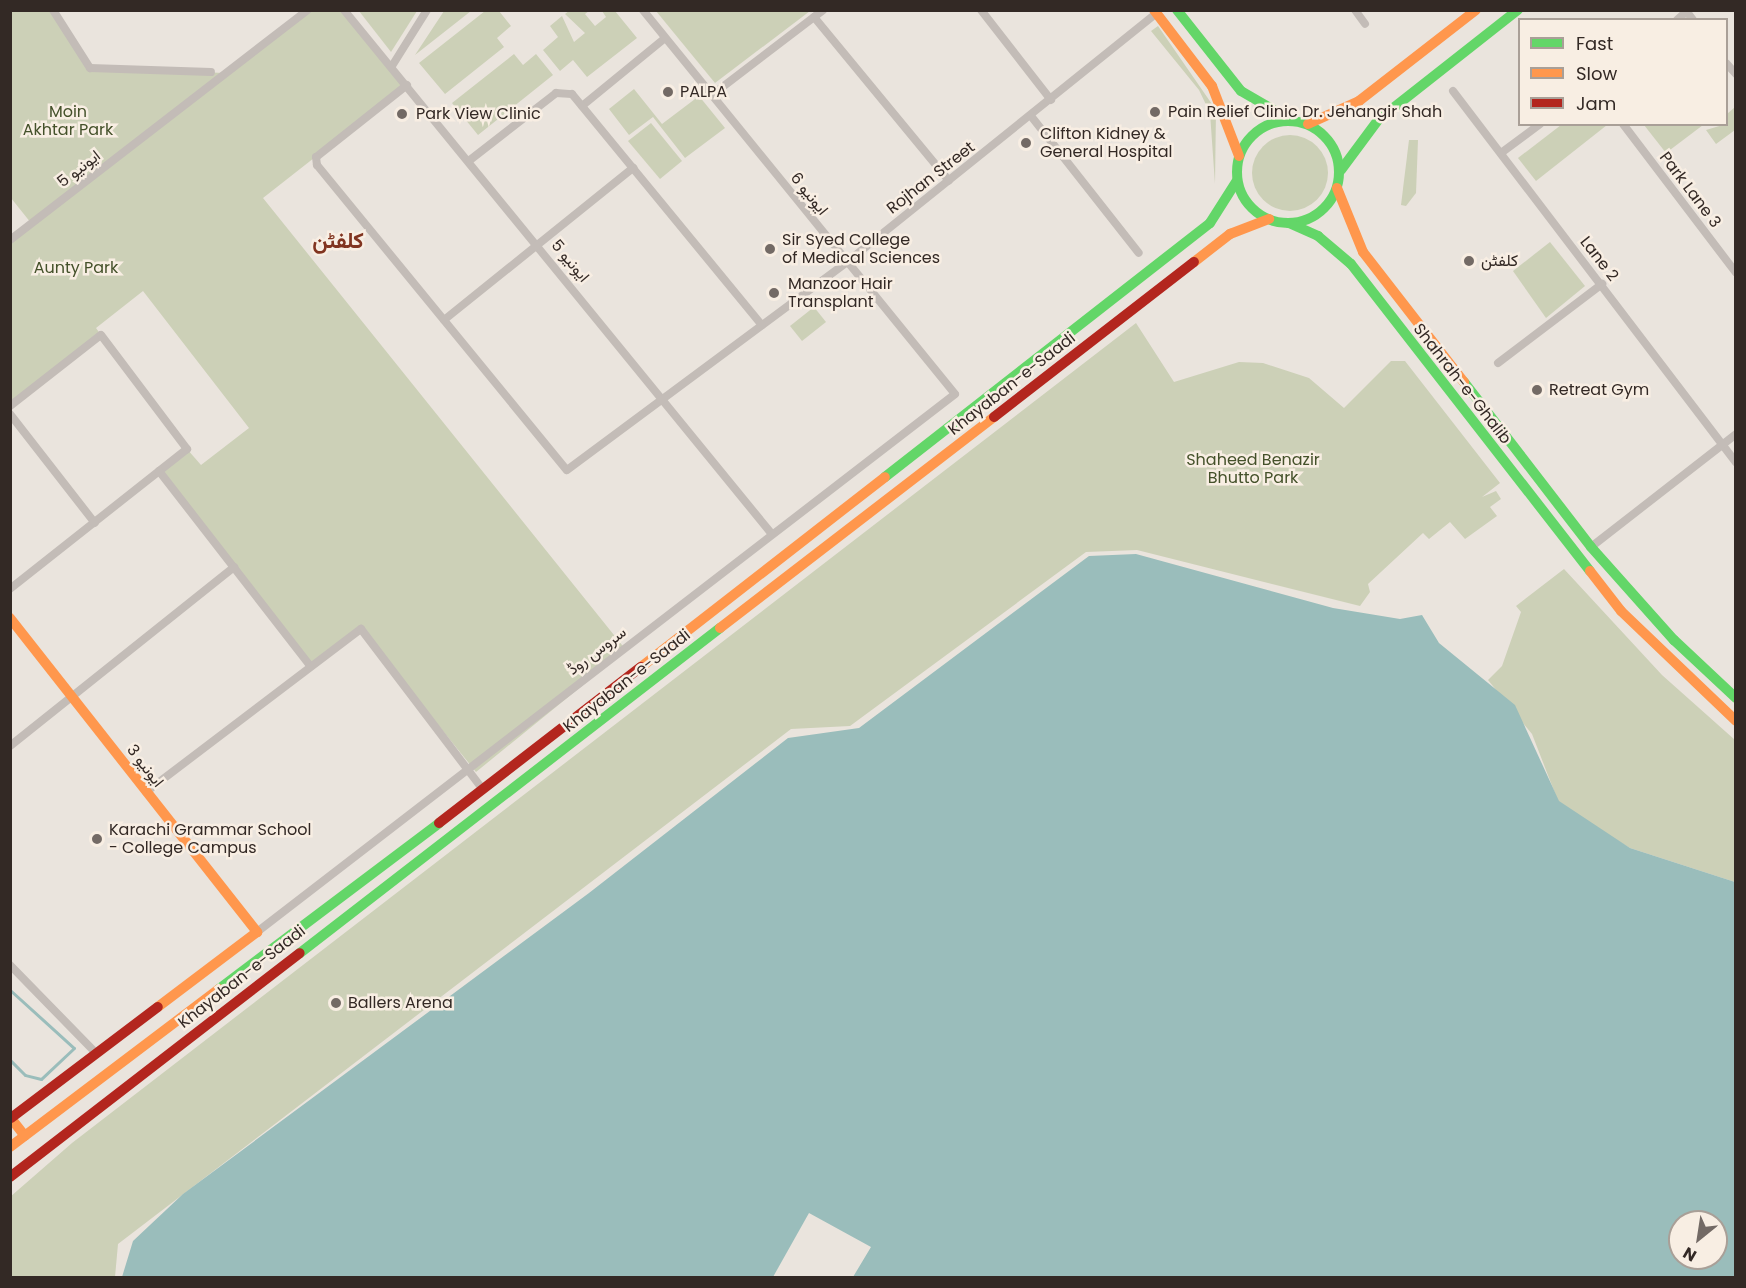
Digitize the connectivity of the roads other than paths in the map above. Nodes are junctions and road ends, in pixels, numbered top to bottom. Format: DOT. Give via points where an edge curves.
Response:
graph roads {
  1 [pos="54,10"];
  2 [pos="308,10"];
  3 [pos="344,10"];
  4 [pos="427,10"];
  5 [pos="643,10"];
  6 [pos="823,10"];
  7 [pos="981,10"];
  8 [pos="1177,10"];
  9 [pos="1355,10"];
  10 [pos="1476,10"];
  11 [pos="1518,10"];
  12 [pos="1155,12"];
  13 [pos="814,17"];
  14 [pos="1365,24"];
  15 [pos="665,38"];
  16 [pos="392,66"];
  17 [pos="212,72"];
  18 [pos="407,85"];
  19 [pos="1453,91"];
  20 [pos="712,95"];
  21 [pos="1051,100"];
  22 [pos="582,106"];
  23 [pos="1031,116"];
  24 [pos="1293,120"];
  25 [pos="1308,124"];
  26 [pos="1537,126"];
  27 [pos="1625,126"];
  28 [pos="1501,153"];
  29 [pos="1239,156"];
  30 [pos="470,160"];
  31 [pos="633,168"];
  32 [pos="1341,170"];
  33 [pos="949,181"];
  34 [pos="1236,182"];
  35 [pos="1337,188"];
  36 [pos="1269,219"];
  37 [pos="1289,223"];
  38 [pos="10,240"];
  39 [pos="539,245"];
  40 [pos="1139,253"];
  41 [pos="847,262"];
  42 [pos="1736,273"];
  43 [pos="1602,284"];
  44 [pos="444,320"];
  45 [pos="762,325"];
  46 [pos="1498,363"];
  47 [pos="955,394"];
  48 [pos="664,400"];
  49 [pos="10,406"];
  50 [pos="10,414"];
  51 [pos="1736,434"];
  52 [pos="1723,444"];
  53 [pos="1736,463"];
  54 [pos="159,471"];
  55 [pos="95,523"];
  56 [pos="771,532"];
  57 [pos="1591,547"];
  58 [pos="234,567"];
  59 [pos="1608,568"];
  60 [pos="1595,580"];
  61 [pos="1622,586"];
  62 [pos="10,589"];
  63 [pos="1608,595"];
  64 [pos="10,618"];
  65 [pos="310,666"];
  66 [pos="72,696"];
  67 [pos="1736,698"];
  68 [pos="1736,721"];
  69 [pos="10,746"];
  70 [pos="468,769"];
  71 [pos="483,790"];
  72 [pos="147,792"];
  73 [pos="257,932"];
  74 [pos="10,966"];
  75 [pos="96,1053"];
  76 [pos="11,1118"];
  77 [pos="25,1136"];
  78 [pos="10,1147"];
  79 [pos="10,1177"];
  1 -- 17 [label="street" via="90,68"];
  2 -- 38 [label="street, ایونیو 5"];
  3 -- 16 [label="street, ایونیو 5"];
  4 -- 16 [label="street"];
  5 -- 15 [label="street, ایونیو 6"];
  6 -- 13 [label="street"];
  7 -- 21 [label="street"];
  8 -- 24 [label="main road" via="1241,91"];
  9 -- 14 [label="street"];
  10 -- 25 [label="main road" via="1359,101"];
  11 -- 32 [label="main road" via="1378,120"];
  12 -- 21 [label="street, Rojhan Street"];
  12 -- 29 [label="main road" via="1212,86"];
  13 -- 20 [label="street"];
  13 -- 33 [label="street"];
  15 -- 20 [label="street, ایونیو 6"];
  15 -- 22 [label="street"];
  16 -- 18 [label="street, ایونیو 5"];
  18 -- 30 [label="street, ایونیو 5"];
  18 -- 44 [label="street" via="316,161"];
  19 -- 28 [label="street, Lane 2"];
  20 -- 41 [label="street, ایونیو 6"];
  21 -- 23 [label="street, Rojhan Street"];
  22 -- 30 [label="street" via="572,94 556,93"];
  22 -- 31 [label="street"];
  23 -- 33 [label="street, Rojhan Street"];
  23 -- 40 [label="street"];
  24 -- 25 [label="main road"];
  24 -- 29 [label="main road" via="1262,127"];
  25 -- 32 [label="main road" via="1336,152"];
  26 -- 28 [label="street"];
  27 -- 42 [label="street, Park Lane 3"];
  28 -- 43 [label="street, Lane 2"];
  29 -- 34 [label="main road"];
  30 -- 39 [label="street, ایونیو 5"];
  31 -- 39 [label="street"];
  31 -- 45 [label="street"];
  32 -- 35 [label="main road"];
  33 -- 41 [label="street, Rojhan Street"];
  34 -- 36 [label="main road" via="1252,208"];
  34 -- 71 [label="main road, Khayaban-e-Saadi" via="1210,223"];
  35 -- 37 [label="main road" via="1315,216"];
  35 -- 57 [label="main road, Shahrah-e-Ghalib" via="1363,252"];
  36 -- 37 [label="main road"];
  36 -- 79 [label="main road, Khayaban-e-Saadi" via="1230,234"];
  37 -- 60 [label="main road, Shahrah-e-Ghalib" via="1318,236 1351,264"];
  39 -- 44 [label="street"];
  39 -- 48 [label="street, ایونیو 5"];
  41 -- 45 [label="street, Rojhan Street"];
  41 -- 47 [label="street, ایونیو 6"];
  43 -- 46 [label="street"];
  43 -- 52 [label="street, Lane 2"];
  44 -- 48 [label="street, Rojhan Street" via="559,466 576,468"];
  45 -- 48 [label="street, Rojhan Street"];
  47 -- 56 [label="street, سروس روڈ"];
  48 -- 56 [label="street, ایونیو 5"];
  49 -- 54 [label="street" via="101,335 187,449"];
  50 -- 55 [label="street"];
  51 -- 52 [label="street"];
  52 -- 53 [label="street, Lane 2"];
  52 -- 57 [label="street"];
  54 -- 55 [label="street"];
  54 -- 58 [label="street"];
  55 -- 62 [label="street"];
  56 -- 70 [label="street, سروس روڈ"];
  57 -- 59 [label="main road, Shahrah-e-Ghalib"];
  58 -- 65 [label="street"];
  58 -- 66 [label="street"];
  59 -- 60 [label="main road"];
  59 -- 61 [label="main road, Shahrah-e-Ghalib"];
  60 -- 63 [label="main road, Shahrah-e-Ghalib"];
  61 -- 63 [label="main road" via="1613,585"];
  61 -- 67 [label="main road"];
  63 -- 68 [label="main road"];
  64 -- 66 [label="main road, ایونیو 3"];
  65 -- 70 [label="street" via="361,629"];
  65 -- 72 [label="street"];
  66 -- 69 [label="street"];
  66 -- 72 [label="main road, ایونیو 3"];
  70 -- 71 [label="street"];
  70 -- 73 [label="street, سروس روڈ"];
  71 -- 77 [label="main road, Khayaban-e-Saadi"];
  72 -- 73 [label="main road, ایونیو 3"];
  73 -- 75 [label="main road"];
  74 -- 75 [label="street"];
  75 -- 76 [label="main road"];
  76 -- 77 [label="main road"];
  77 -- 78 [label="main road, Khayaban-e-Saadi"];
}
